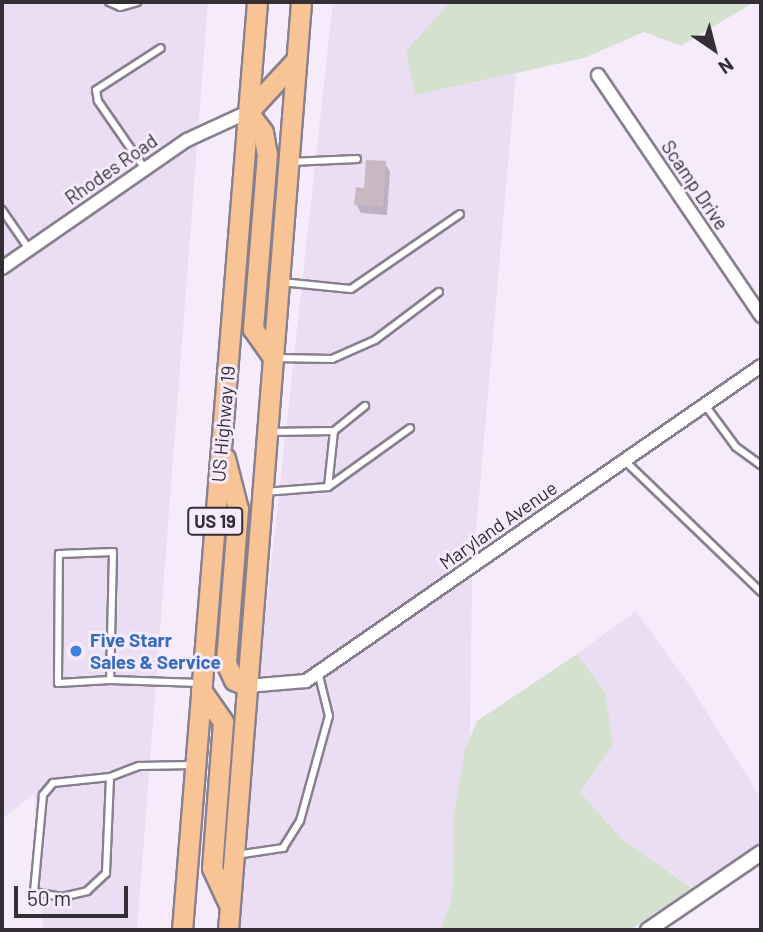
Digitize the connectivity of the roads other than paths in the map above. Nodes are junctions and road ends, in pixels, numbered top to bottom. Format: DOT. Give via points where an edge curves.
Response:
graph roads {
  1 [pos="109,2"];
  2 [pos="136,2"];
  3 [pos="257,2"];
  4 [pos="304,3"];
  5 [pos="161,48"];
  6 [pos="296,60"];
  7 [pos="598,75"];
  8 [pos="248,112"];
  9 [pos="357,159"];
  10 [pos="288,162"];
  11 [pos="145,169"];
  12 [pos="2,210"];
  13 [pos="460,214"];
  14 [pos="29,249"];
  15 [pos="2,268"];
  16 [pos="279,281"];
  17 [pos="439,292"];
  18 [pos="761,316"];
  19 [pos="273,358"];
  20 [pos="761,366"];
  21 [pos="705,405"];
  22 [pos="365,406"];
  23 [pos="410,428"];
  24 [pos="334,431"];
  25 [pos="267,432"];
  26 [pos="221,444"];
  27 [pos="625,461"];
  28 [pos="761,465"];
  29 [pos="328,486"];
  30 [pos="262,492"];
  31 [pos="761,592"];
  32 [pos="318,672"];
  33 [pos="110,680"];
  34 [pos="247,686"];
  35 [pos="201,687"];
  36 [pos="195,765"];
  37 [pos="110,777"];
  38 [pos="761,853"];
  39 [pos="234,855"];
  40 [pos="229,907"];
  41 [pos="182,930"];
  42 [pos="228,930"];
  43 [pos="649,930"];
  1 -- 2 [label="lane" via="120,7"];
  3 -- 8 [label="highway, US Highway 19 / US 19"];
  4 -- 6 [label="highway, US 19"];
  5 -- 11 [label="lane" via="96,90 97,101"];
  6 -- 8 [label="highway"];
  6 -- 10 [label="highway, US 19"];
  7 -- 18 [label="street, Scamp Drive"];
  8 -- 11 [label="street, Rhodes Road" via="187,140"];
  8 -- 19 [label="highway" via="263,132 267,154 253,329"];
  8 -- 26 [label="highway, US Highway 19 / US 19"];
  9 -- 10 [label="lane"];
  10 -- 16 [label="highway, US 19"];
  11 -- 14 [label="street, Rhodes Road"];
  12 -- 14 [label="lane"];
  13 -- 16 [label="lane" via="351,289"];
  14 -- 15 [label="street, Rhodes Road"];
  16 -- 19 [label="highway, US 19"];
  17 -- 19 [label="lane" via="375,340 332,359"];
  19 -- 25 [label="highway, US 19"];
  20 -- 21 [label="street, Maryland Avenue"];
  21 -- 27 [label="street, Maryland Avenue"];
  21 -- 28 [label="lane" via="729,440"];
  22 -- 24 [label="lane"];
  23 -- 29 [label="lane"];
  24 -- 25 [label="lane"];
  24 -- 29 [label="lane"];
  25 -- 30 [label="highway, US 19"];
  26 -- 34 [label="highway" via="238,509 226,663 233,680"];
  26 -- 35 [label="highway, US Highway 19 / US 19"];
  27 -- 31 [label="lane"];
  27 -- 32 [label="street, Maryland Avenue"];
  29 -- 30 [label="lane"];
  30 -- 34 [label="highway, US 19"];
  32 -- 34 [label="street, Maryland Avenue" via="286,686"];
  32 -- 39 [label="lane" via="329,716 300,821 283,848"];
  33 -- 33 [label="lane" via="113,552 60,554 58,683"];
  33 -- 35 [label="lane"];
  34 -- 39 [label="highway, US 19"];
  35 -- 36 [label="highway, US Highway 19 / US 19"];
  35 -- 40 [label="highway" via="223,723 212,868"];
  36 -- 37 [label="lane" via="139,766"];
  36 -- 41 [label="highway, US Highway 19 / US 19"];
  37 -- 37 [label="lane" via="106,873 87,891 62,897 34,892 43,795 53,783"];
  38 -- 43 [label="street"];
  39 -- 40 [label="highway, US 19"];
  40 -- 42 [label="highway, US 19"];
}
